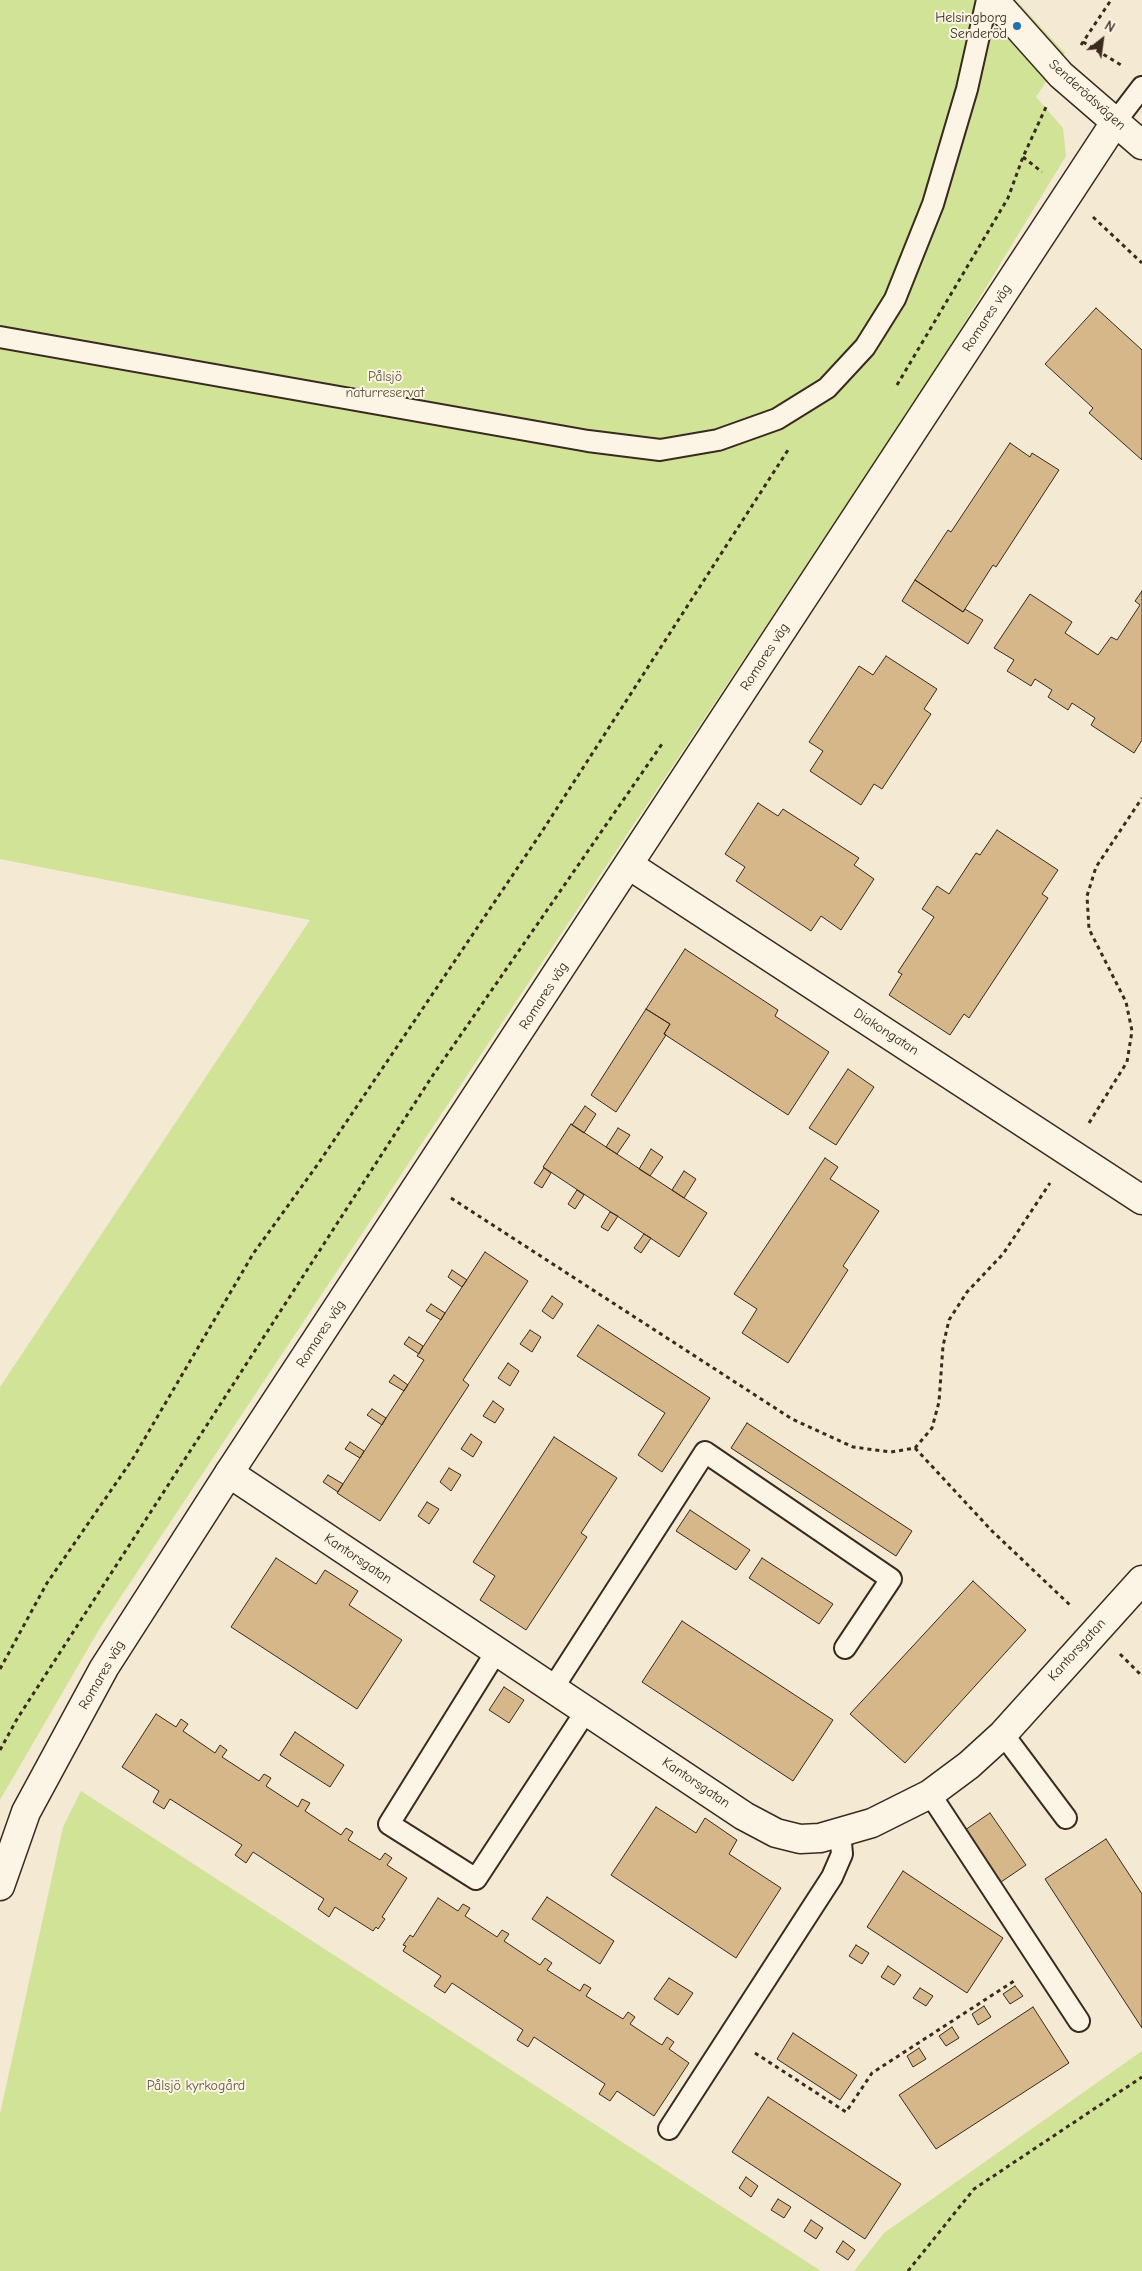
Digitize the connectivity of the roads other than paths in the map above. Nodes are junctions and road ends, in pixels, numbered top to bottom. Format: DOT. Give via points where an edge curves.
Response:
graph roads {
  1 [pos="988,0"];
  2 [pos="994,0"];
  3 [pos="1142,87"];
  4 [pos="1116,121"];
  5 [pos="1142,145"];
  6 [pos="0,337"];
  7 [pos="629,865"];
  8 [pos="1142,1200"];
  9 [pos="229,1473"];
  10 [pos="1142,1580"];
  11 [pos="845,1648"];
  12 [pos="496,1652"];
  13 [pos="553,1688"];
  14 [pos="586,1711"];
  15 [pos="1003,1734"];
  16 [pos="930,1794"];
  17 [pos="1066,1818"];
  18 [pos="840,1832"];
  19 [pos="0,1886"];
  20 [pos="1079,2021"];
  21 [pos="669,2129"];
  1 -- 6 [label="lane" via="967,89 933,204 895,299 865,347 827,388 777,419 718,440 660,450 588,441"];
  2 -- 4 [label="street, Senderödsvägen" via="1062,75"];
  3 -- 4 [label="lane"];
  4 -- 5 [label="street, Senderödsvägen"];
  4 -- 7 [label="street, Romares väg"];
  7 -- 8 [label="street, Diakongatan"];
  7 -- 9 [label="street, Romares väg"];
  9 -- 12 [label="street, Kantorsgatan"];
  9 -- 19 [label="street, Romares väg" via="104,1668 26,1812"];
  10 -- 15 [label="street, Kantorsgatan"];
  11 -- 13 [label="lane" via="891,1579 705,1452"];
  12 -- 13 [label="street, Kantorsgatan"];
  12 -- 14 [label="lane" via="389,1824 476,1879"];
  13 -- 14 [label="street, Kantorsgatan"];
  14 -- 18 [label="street, Kantorsgatan" via="744,1816 776,1833 800,1839"];
  15 -- 16 [label="street, Kantorsgatan"];
  15 -- 17 [label="lane"];
  16 -- 18 [label="street, Kantorsgatan" via="872,1823"];
  16 -- 20 [label="lane"];
  18 -- 21 [label="lane" via="842,1854 832,1877"];
}
